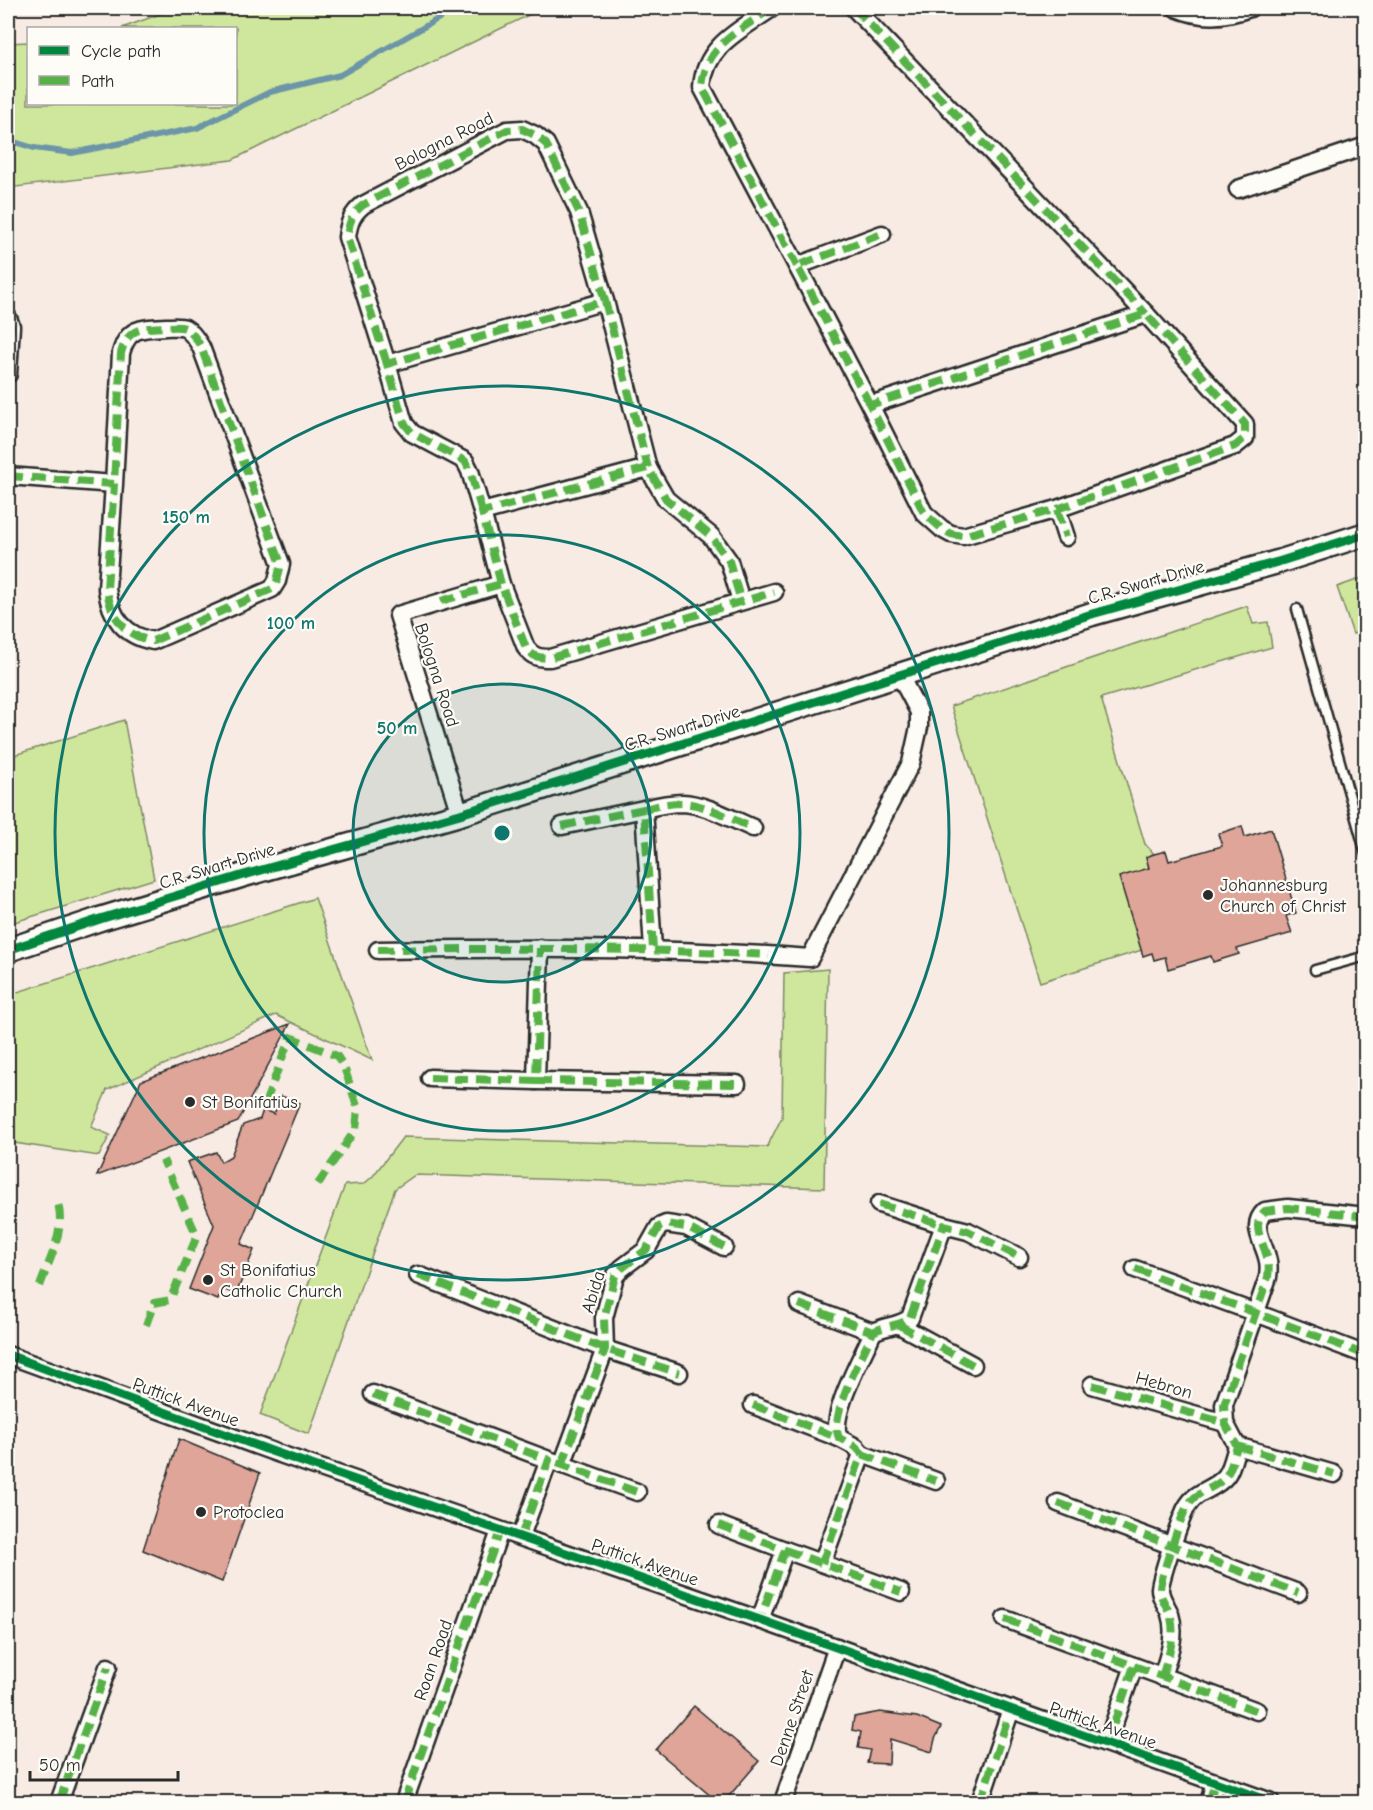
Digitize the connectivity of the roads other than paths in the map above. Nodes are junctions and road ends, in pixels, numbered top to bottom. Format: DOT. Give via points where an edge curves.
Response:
graph roads {
  1 [pos="772,8"];
  2 [pos="854,8"];
  3 [pos="1176,8"];
  4 [pos="1250,8"];
  5 [pos="1365,146"];
  6 [pos="1238,189"];
  7 [pos="882,234"];
  8 [pos="797,266"];
  9 [pos="605,301"];
  10 [pos="1146,314"];
  11 [pos="8,318"];
  12 [pos="387,364"];
  13 [pos="8,374"];
  14 [pos="870,405"];
  15 [pos="648,468"];
  16 [pos="8,476"];
  17 [pos="114,484"];
  18 [pos="1057,509"];
  19 [pos="482,512"];
  20 [pos="1365,534"];
  21 [pos="1066,537"];
  22 [pos="501,584"];
  23 [pos="774,592"];
  24 [pos="741,601"];
  25 [pos="1297,609"];
  26 [pos="900,676"];
  27 [pos="644,809"];
  28 [pos="460,814"];
  29 [pos="562,826"];
  30 [pos="753,828"];
  31 [pos="1365,854"];
  32 [pos="540,948"];
  33 [pos="653,949"];
  34 [pos="8,950"];
  35 [pos="378,950"];
  36 [pos="1365,956"];
  37 [pos="1315,970"];
  38 [pos="430,1078"];
  39 [pos="536,1081"];
  40 [pos="737,1084"];
  41 [pos="879,1204"];
  42 [pos="1365,1216"];
  43 [pos="944,1225"];
  44 [pos="724,1247"];
  45 [pos="1019,1257"];
  46 [pos="1135,1269"];
  47 [pos="418,1275"];
  48 [pos="799,1304"];
  49 [pos="1256,1313"];
  50 [pos="899,1324"];
  51 [pos="873,1332"];
  52 [pos="605,1349"];
  53 [pos="8,1355"];
  54 [pos="1365,1355"];
  55 [pos="972,1365"];
  56 [pos="679,1373"];
  57 [pos="1092,1385"];
  58 [pos="373,1394"];
  59 [pos="753,1405"];
  60 [pos="1225,1423"];
  61 [pos="839,1438"];
  62 [pos="1237,1446"];
  63 [pos="862,1454"];
  64 [pos="556,1462"];
  65 [pos="1334,1474"];
  66 [pos="936,1481"];
  67 [pos="637,1492"];
  68 [pos="1058,1503"];
  69 [pos="719,1525"];
  70 [pos="500,1531"];
  71 [pos="520,1536"];
  72 [pos="1173,1546"];
  73 [pos="785,1550"];
  74 [pos="822,1563"];
  75 [pos="901,1592"];
  76 [pos="1298,1593"];
  77 [pos="1005,1619"];
  78 [pos="760,1620"];
  79 [pos="837,1647"];
  80 [pos="1134,1666"];
  81 [pos="108,1667"];
  82 [pos="1162,1677"];
  83 [pos="1011,1709"];
  84 [pos="1257,1711"];
  85 [pos="1107,1743"];
  86 [pos="1215,1783"];
  87 [pos="983,1802"];
  88 [pos="59,1803"];
  89 [pos="404,1803"];
  90 [pos="783,1803"];
  91 [pos="1209,1803"];
  92 [pos="1270,1803"];
  1 -- 8 [label="street" via="718,47 703,72 702,87"];
  2 -- 10 [label="street"];
  3 -- 4 [label="street" via="1213,16"];
  5 -- 6 [label="street"];
  7 -- 8 [label="street"];
  8 -- 14 [label="street"];
  9 -- 12 [label="street"];
  9 -- 12 [label="street, Bologna Road" via="579,212 546,144 522,129 507,130 363,205 353,214 347,237"];
  9 -- 15 [label="street, Bologna Road"];
  10 -- 14 [label="street"];
  10 -- 18 [label="street" via="1245,424 1245,438 1235,446"];
  11 -- 13 [label="street"];
  12 -- 19 [label="street, Bologna Road" via="404,423 412,433 465,461"];
  14 -- 18 [label="street" via="924,513 942,529 963,536"];
  15 -- 19 [label="street"];
  15 -- 24 [label="street, Bologna Road" via="666,499 711,536 729,561"];
  16 -- 17 [label="street"];
  17 -- 17 [label="street" via="124,342 136,330 183,327 196,339 205,357 281,564 272,589 153,641 136,636 114,617 109,605"];
  18 -- 21 [label="street"];
  19 -- 22 [label="street, Bologna Road"];
  20 -- 26 [label="street, C.R. Swart Drive" via="1092,614"];
  22 -- 24 [label="street, Bologna Road" via="526,648 539,658"];
  22 -- 28 [label="street, Bologna Road" via="398,615"];
  23 -- 24 [label="street, Bologna Road"];
  25 -- 31 [label="lane"];
  26 -- 28 [label="street, C.R. Swart Drive"];
  26 -- 33 [label="street" via="919,712 911,762 810,958"];
  27 -- 29 [label="street"];
  27 -- 30 [label="street" via="682,803"];
  27 -- 33 [label="street"];
  28 -- 34 [label="street, C.R. Swart Drive" via="244,875"];
  32 -- 33 [label="street"];
  32 -- 35 [label="street"];
  32 -- 39 [label="street"];
  36 -- 37 [label="lane"];
  38 -- 39 [label="street"];
  39 -- 40 [label="street"];
  41 -- 43 [label="street"];
  42 -- 49 [label="street" via="1288,1208 1261,1214 1258,1229 1269,1277"];
  43 -- 45 [label="street" via="968,1231"];
  43 -- 50 [label="street" via="910,1318"];
  44 -- 52 [label="street, Abida" via="686,1227 659,1227 646,1250 615,1276 604,1318"];
  46 -- 49 [label="street"];
  47 -- 52 [label="street, Abida"];
  48 -- 51 [label="street"];
  49 -- 54 [label="street"];
  49 -- 60 [label="street" via="1225,1398"];
  50 -- 51 [label="street"];
  50 -- 55 [label="street"];
  51 -- 61 [label="street" via="839,1409 835,1428"];
  52 -- 56 [label="street, Abida"];
  52 -- 64 [label="street, Abida"];
  53 -- 70 [label="street, Puttick Avenue"];
  57 -- 60 [label="street, Hebron"];
  58 -- 64 [label="street"];
  59 -- 61 [label="street"];
  60 -- 62 [label="street"];
  61 -- 63 [label="street"];
  62 -- 65 [label="street"];
  62 -- 72 [label="street" via="1226,1476 1193,1497"];
  63 -- 66 [label="street"];
  63 -- 74 [label="street"];
  64 -- 67 [label="street"];
  64 -- 71 [label="street, Abida"];
  68 -- 72 [label="street"];
  69 -- 73 [label="street"];
  70 -- 71 [label="street, Puttick Avenue"];
  70 -- 89 [label="street, Roan Road"];
  71 -- 78 [label="street, Puttick Avenue"];
  72 -- 76 [label="street"];
  72 -- 82 [label="street" via="1161,1582 1162,1600 1174,1627"];
  73 -- 74 [label="street"];
  73 -- 78 [label="street"];
  74 -- 75 [label="street"];
  77 -- 80 [label="street"];
  78 -- 79 [label="street, Puttick Avenue"];
  79 -- 83 [label="street, Puttick Avenue"];
  79 -- 90 [label="street, Denne Street"];
  80 -- 82 [label="street"];
  80 -- 85 [label="street"];
  81 -- 88 [label="street"];
  82 -- 84 [label="street"];
  83 -- 85 [label="street, Puttick Avenue"];
  83 -- 87 [label="street"];
  85 -- 86 [label="street, Puttick Avenue"];
  86 -- 91 [label="street"];
  86 -- 92 [label="street, Puttick Avenue"];
}
